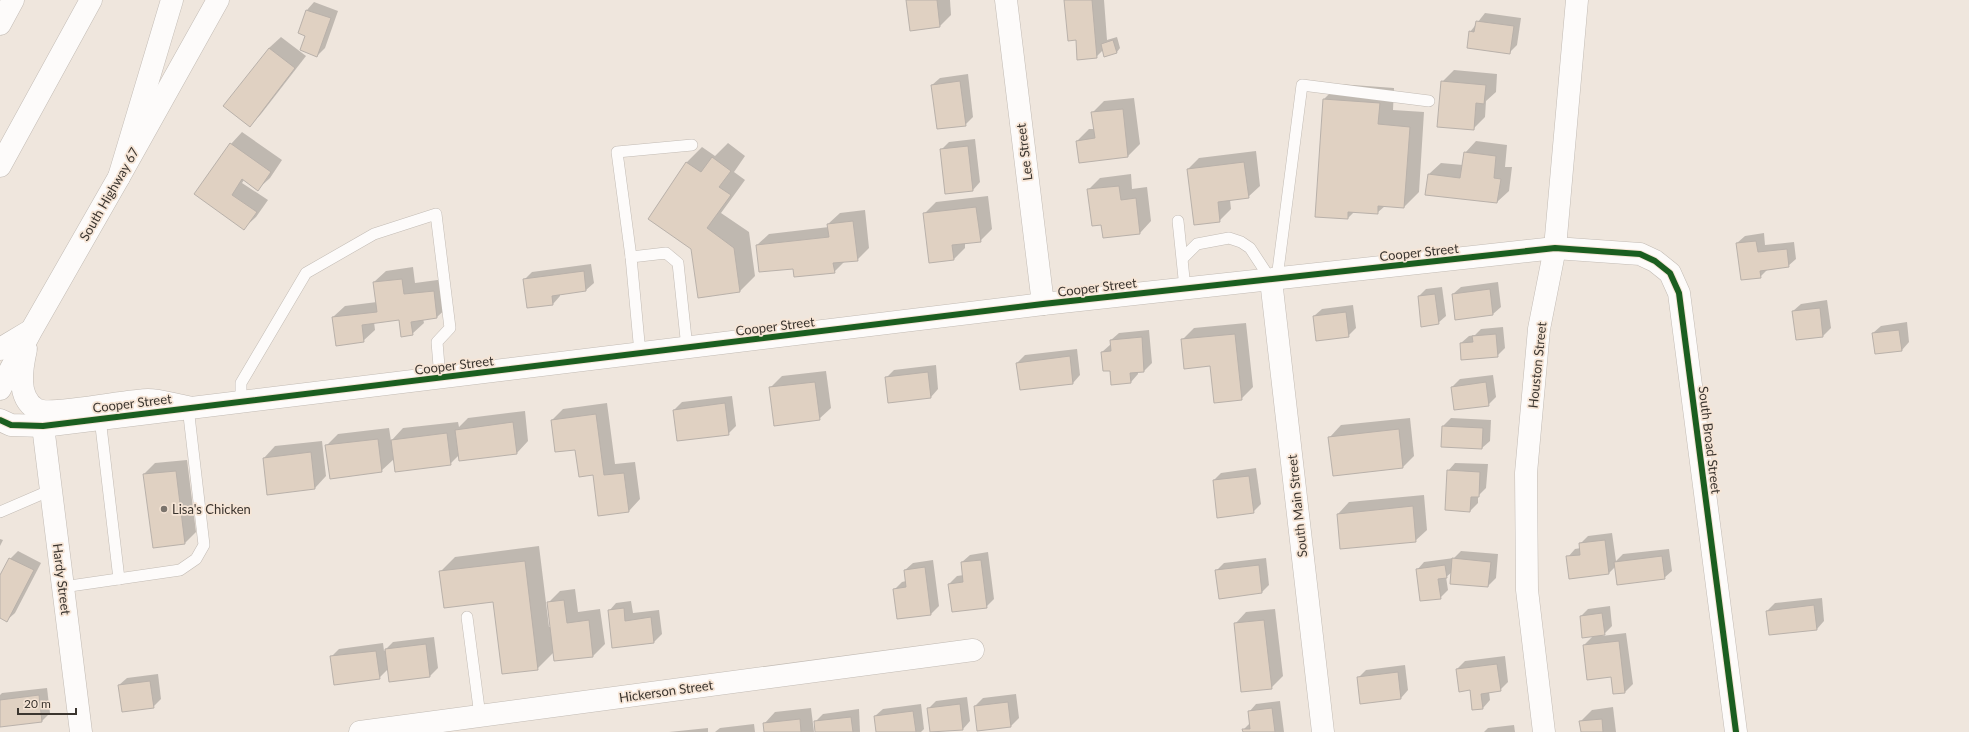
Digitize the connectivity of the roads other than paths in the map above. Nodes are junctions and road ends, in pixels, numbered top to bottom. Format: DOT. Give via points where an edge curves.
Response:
graph roads {
  1 [pos="13,0"];
  2 [pos="91,0"];
  3 [pos="172,0"];
  4 [pos="218,0"];
  5 [pos="1006,0"];
  6 [pos="1577,0"];
  7 [pos="0,24"];
  8 [pos="1430,101"];
  9 [pos="692,145"];
  10 [pos="0,166"];
  11 [pos="119,177"];
  12 [pos="1178,221"];
  13 [pos="1555,248"];
  14 [pos="631,257"];
  15 [pos="1183,258"];
  16 [pos="1274,279"];
  17 [pos="1185,288"];
  18 [pos="1043,304"];
  19 [pos="31,331"];
  20 [pos="0,348"];
  21 [pos="687,348"];
  22 [pos="640,353"];
  23 [pos="440,378"];
  24 [pos="0,388"];
  25 [pos="241,400"];
  26 [pos="188,407"];
  27 [pos="100,418"];
  28 [pos="0,420"];
  29 [pos="43,426"];
  30 [pos="51,490"];
  31 [pos="0,512"];
  32 [pos="119,579"];
  33 [pos="63,587"];
  34 [pos="467,617"];
  35 [pos="973,650"];
  36 [pos="480,716"];
  37 [pos="81,732"];
  38 [pos="360,732"];
  39 [pos="1323,732"];
  40 [pos="1544,732"];
  41 [pos="1736,732"];
  1 -- 7 [label="main road"];
  2 -- 10 [label="main road"];
  3 -- 11 [label="main road"];
  4 -- 11 [label="main road, South Highway 67"];
  5 -- 18 [label="main road, Lee Street"];
  6 -- 13 [label="main road, Houston Street"];
  8 -- 16 [label="lane" via="1302,85"];
  9 -- 14 [label="lane" via="618,152"];
  11 -- 19 [label="main road, South Highway 67"];
  12 -- 15 [label="lane"];
  13 -- 16 [label="main road, Cooper Street"];
  13 -- 40 [label="main road, Houston Street" via="1539,329 1526,473 1527,590"];
  13 -- 41 [label="main road, South Broad Street" via="1640,254 1655,261 1670,273 1679,293"];
  14 -- 21 [label="lane" via="666,253 678,264"];
  14 -- 22 [label="lane"];
  15 -- 16 [label="lane" via="1197,244 1229,238 1250,248"];
  15 -- 17 [label="lane"];
  16 -- 17 [label="main road, Cooper Street"];
  16 -- 39 [label="main road, South Main Street"];
  17 -- 18 [label="main road, Cooper Street"];
  18 -- 21 [label="main road, Cooper Street"];
  19 -- 20 [label="main road"];
  19 -- 24 [label="main road, South Highway 67"];
  19 -- 26 [label="main road" via="23,361 23,391 37,410 53,411 149,400"];
  21 -- 22 [label="main road, Cooper Street"];
  22 -- 23 [label="main road, Cooper Street"];
  23 -- 25 [label="main road, Cooper Street"];
  23 -- 25 [label="lane" via="437,342 450,328 436,214 374,234 306,273 241,383"];
  25 -- 26 [label="main road, Cooper Street"];
  26 -- 27 [label="main road, Cooper Street"];
  26 -- 32 [label="lane" via="204,545 196,559 180,570"];
  27 -- 29 [label="main road, Cooper Street"];
  27 -- 32 [label="lane"];
  28 -- 29 [label="main road, Cooper Street" via="11,425"];
  29 -- 30 [label="main road, Hardy Street"];
  30 -- 31 [label="lane"];
  30 -- 33 [label="main road, Hardy Street"];
  32 -- 33 [label="lane"];
  33 -- 37 [label="main road, Hardy Street"];
  34 -- 36 [label="lane"];
  35 -- 36 [label="main road, Hickerson Street"];
  36 -- 38 [label="main road, Hickerson Street"];
}
